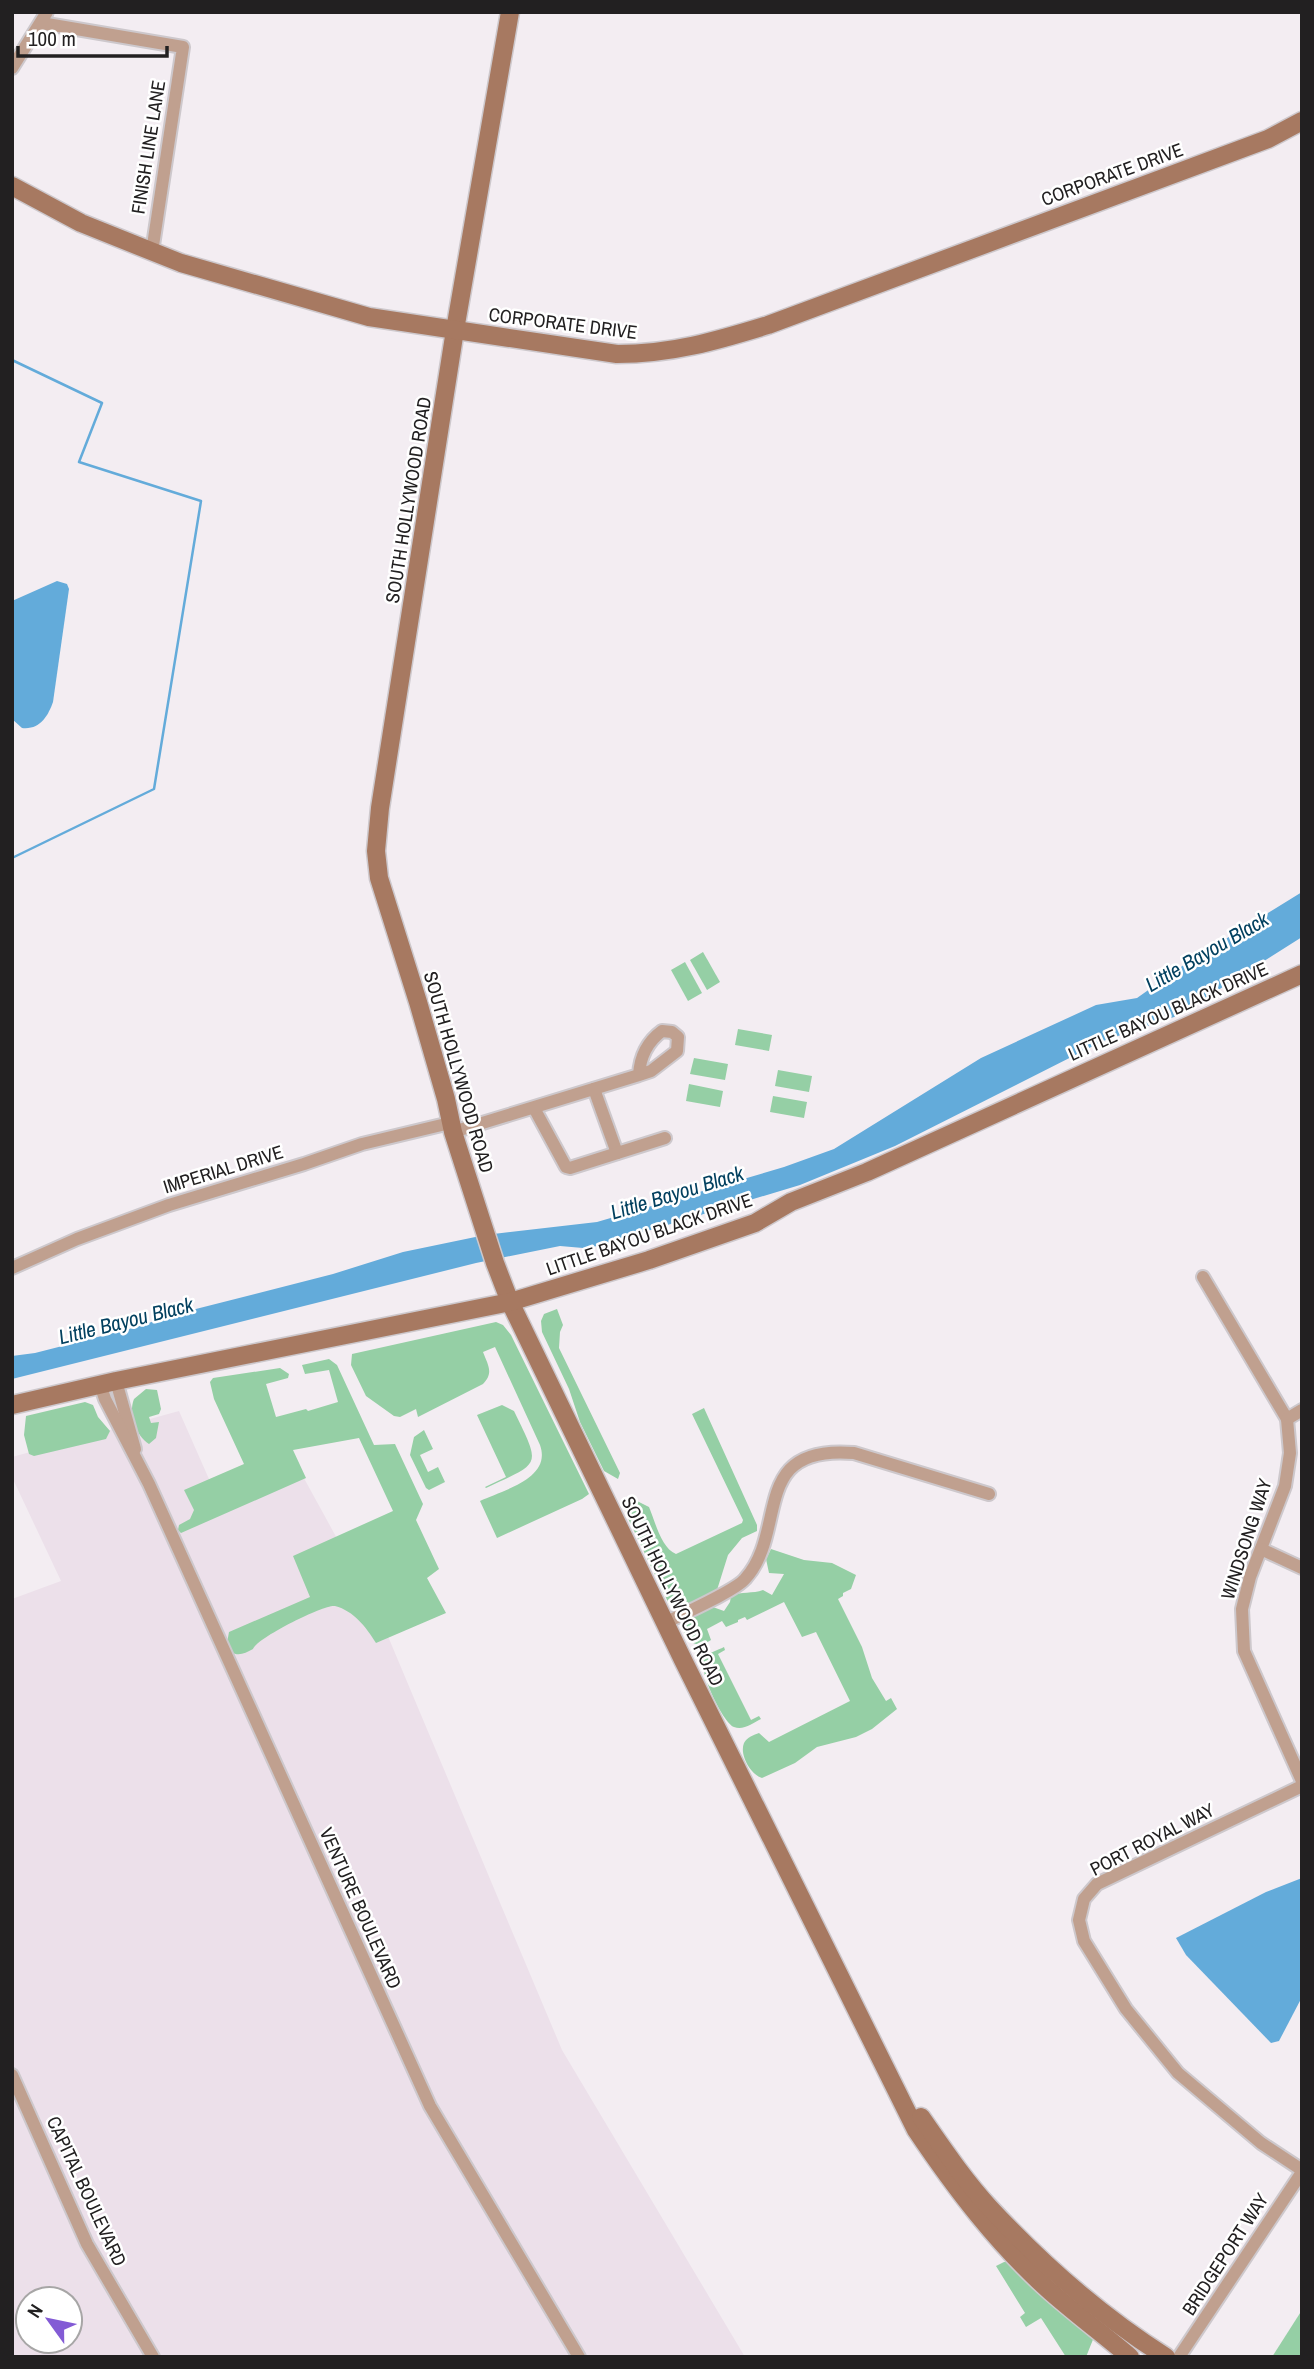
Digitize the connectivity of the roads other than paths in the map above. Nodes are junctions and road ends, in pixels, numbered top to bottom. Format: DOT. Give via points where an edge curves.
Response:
graph roads {
  1 [pos="510,12"];
  2 [pos="44,17"];
  3 [pos="12,68"];
  4 [pos="1302,121"];
  5 [pos="12,186"];
  6 [pos="152,252"];
  7 [pos="456,330"];
  8 [pos="1300,979"];
  9 [pos="639,1075"];
  10 [pos="594,1089"];
  11 [pos="534,1108"];
  12 [pos="452,1128"];
  13 [pos="665,1138"];
  14 [pos="617,1153"];
  15 [pos="12,1268"];
  16 [pos="1203,1277"];
  17 [pos="510,1302"];
  18 [pos="108,1382"];
  19 [pos="12,1405"];
  20 [pos="1302,1410"];
  21 [pos="1287,1419"];
  22 [pos="989,1494"];
  23 [pos="1261,1549"];
  24 [pos="1302,1568"];
  25 [pos="665,1623"];
  26 [pos="1302,1780"];
  27 [pos="1302,1786"];
  28 [pos="885,2065"];
  29 [pos="12,2075"];
  30 [pos="1302,2171"];
  31 [pos="153,2357"];
  32 [pos="579,2357"];
  33 [pos="1130,2357"];
  34 [pos="1166,2357"];
  35 [pos="1180,2357"];
  1 -- 7 [label="street, SOUTH HOLLYWOOD ROAD"];
  2 -- 3 [label="street"];
  2 -- 6 [label="street, FINISH LINE LANE" via="183,47"];
  4 -- 7 [label="street, CORPORATE DRIVE" via="1268,139 710,343 653,354 617,354"];
  5 -- 6 [label="street, CORPORATE DRIVE"];
  6 -- 7 [label="street, CORPORATE DRIVE" via="369,317"];
  7 -- 12 [label="street, SOUTH HOLLYWOOD ROAD" via="376,851 379,878"];
  8 -- 17 [label="street, LITTLE BAYOU BLACK DRIVE" via="792,1202 755,1223"];
  9 -- 10 [label="street, IMPERIAL DRIVE"];
  10 -- 11 [label="street, IMPERIAL DRIVE"];
  10 -- 14 [label="street"];
  11 -- 12 [label="street, IMPERIAL DRIVE"];
  11 -- 14 [label="street" via="566,1167"];
  12 -- 15 [label="street, IMPERIAL DRIVE" via="362,1144 169,1205"];
  12 -- 17 [label="street, SOUTH HOLLYWOOD ROAD"];
  13 -- 14 [label="street"];
  16 -- 21 [label="street, WINDSONG WAY"];
  17 -- 18 [label="street, LITTLE BAYOU BLACK DRIVE"];
  17 -- 25 [label="street, SOUTH HOLLYWOOD ROAD"];
  18 -- 19 [label="street, LITTLE BAYOU BLACK DRIVE"];
  18 -- 32 [label="street, VENTURE BOULEVARD" via="137,1459 430,2106"];
  20 -- 21 [label="street"];
  21 -- 23 [label="street, WINDSONG WAY" via="1290,1453 1285,1486"];
  22 -- 25 [label="street" via="854,1453 810,1457 785,1489 755,1566 744,1582"];
  23 -- 24 [label="street"];
  23 -- 26 [label="street, WINDSONG WAY" via="1242,1609 1244,1651"];
  25 -- 28 [label="street, SOUTH HOLLYWOOD ROAD"];
  27 -- 30 [label="street, PORT ROYAL WAY" via="1097,1884 1084,1899 1079,1920 1084,1941 1126,2009 1178,2073"];
  28 -- 33 [label="street, SOUTH HOLLYWOOD ROAD" via="916,2130 983,2220 1049,2290"];
  28 -- 34 [label="street, SOUTH HOLLYWOOD ROAD" via="987,2205 1051,2269"];
  29 -- 31 [label="street, CAPITAL BOULEVARD" via="87,2244"];
  30 -- 35 [label="street, BRIDGEPORT WAY"];
}
